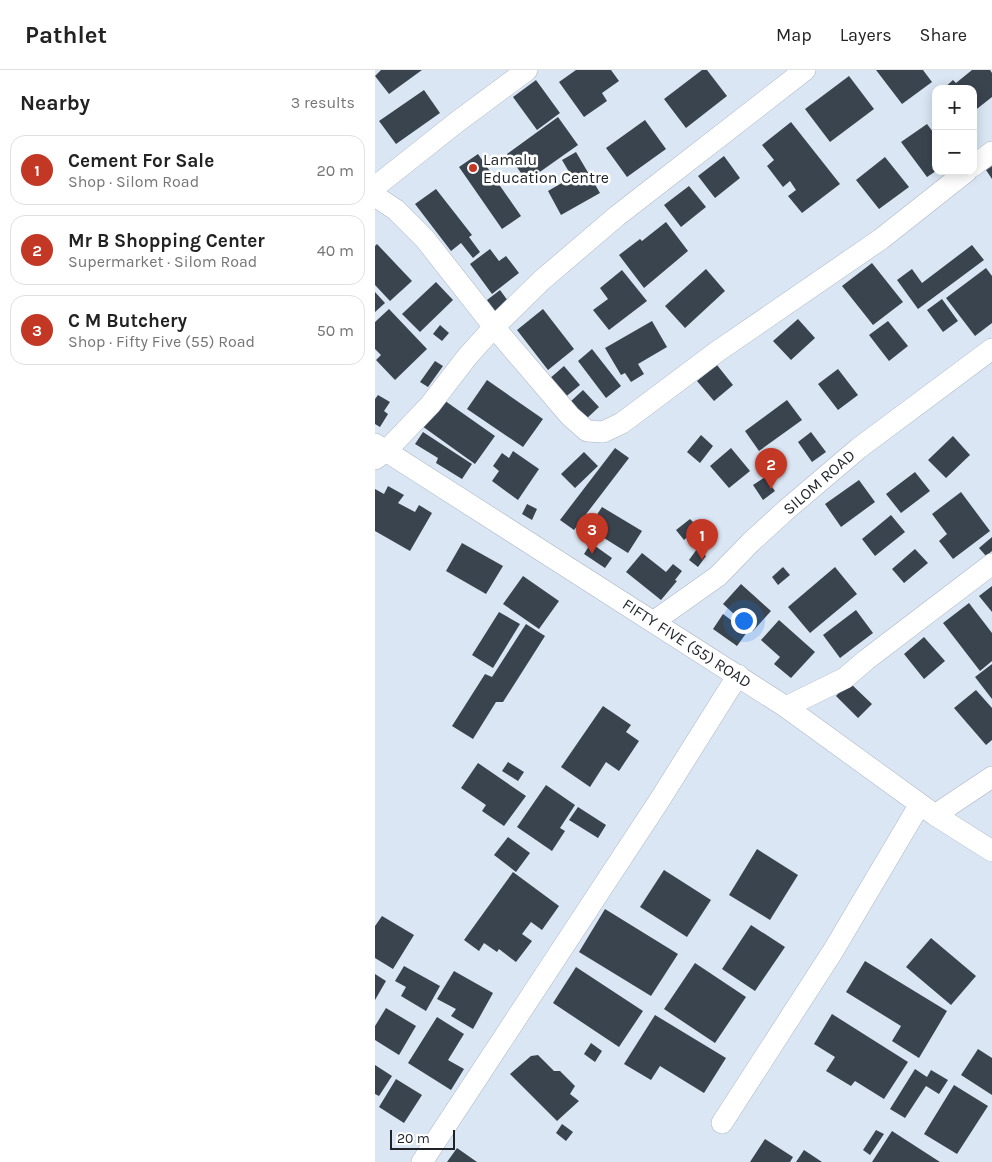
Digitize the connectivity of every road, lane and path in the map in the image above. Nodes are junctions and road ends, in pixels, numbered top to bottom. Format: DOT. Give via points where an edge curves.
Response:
graph roads {
  1 [pos="527,70"];
  2 [pos="805,70"];
  3 [pos="992,152"];
  4 [pos="977,163"];
  5 [pos="962,175"];
  6 [pos="375,187"];
  7 [pos="375,196"];
  8 [pos="494,327"];
  9 [pos="992,349"];
  10 [pos="379,451"];
  11 [pos="992,564"];
  12 [pos="653,622"];
  13 [pos="738,675"];
  14 [pos="786,706"];
  15 [pos="992,776"];
  16 [pos="927,810"];
  17 [pos="992,851"];
  18 [pos="722,1123"];
  19 [pos="422,1162"];
  1 -- 6 [label="street"];
  2 -- 8 [label="street" via="617,216 542,280"];
  3 -- 4 [label="street"];
  5 -- 8 [label="street" via="881,239 718,351 622,424 603,432 587,431 570,416"];
  7 -- 8 [label="street" via="396,210 425,239"];
  8 -- 10 [label="street" via="429,405"];
  9 -- 12 [label="street, SILOM ROAD" via="859,448 765,529 718,576"];
  10 -- 12 [label="street, FIFTY FIVE (55) ROAD"];
  11 -- 14 [label="street" via="845,678"];
  12 -- 13 [label="street, FIFTY FIVE (55) ROAD"];
  13 -- 14 [label="street, FIFTY FIVE (55) ROAD"];
  13 -- 19 [label="street"];
  14 -- 16 [label="street, FIFTY FIVE (55) ROAD"];
  15 -- 16 [label="street"];
  16 -- 17 [label="street, FIFTY FIVE (55) ROAD"];
  16 -- 18 [label="street"];
}
